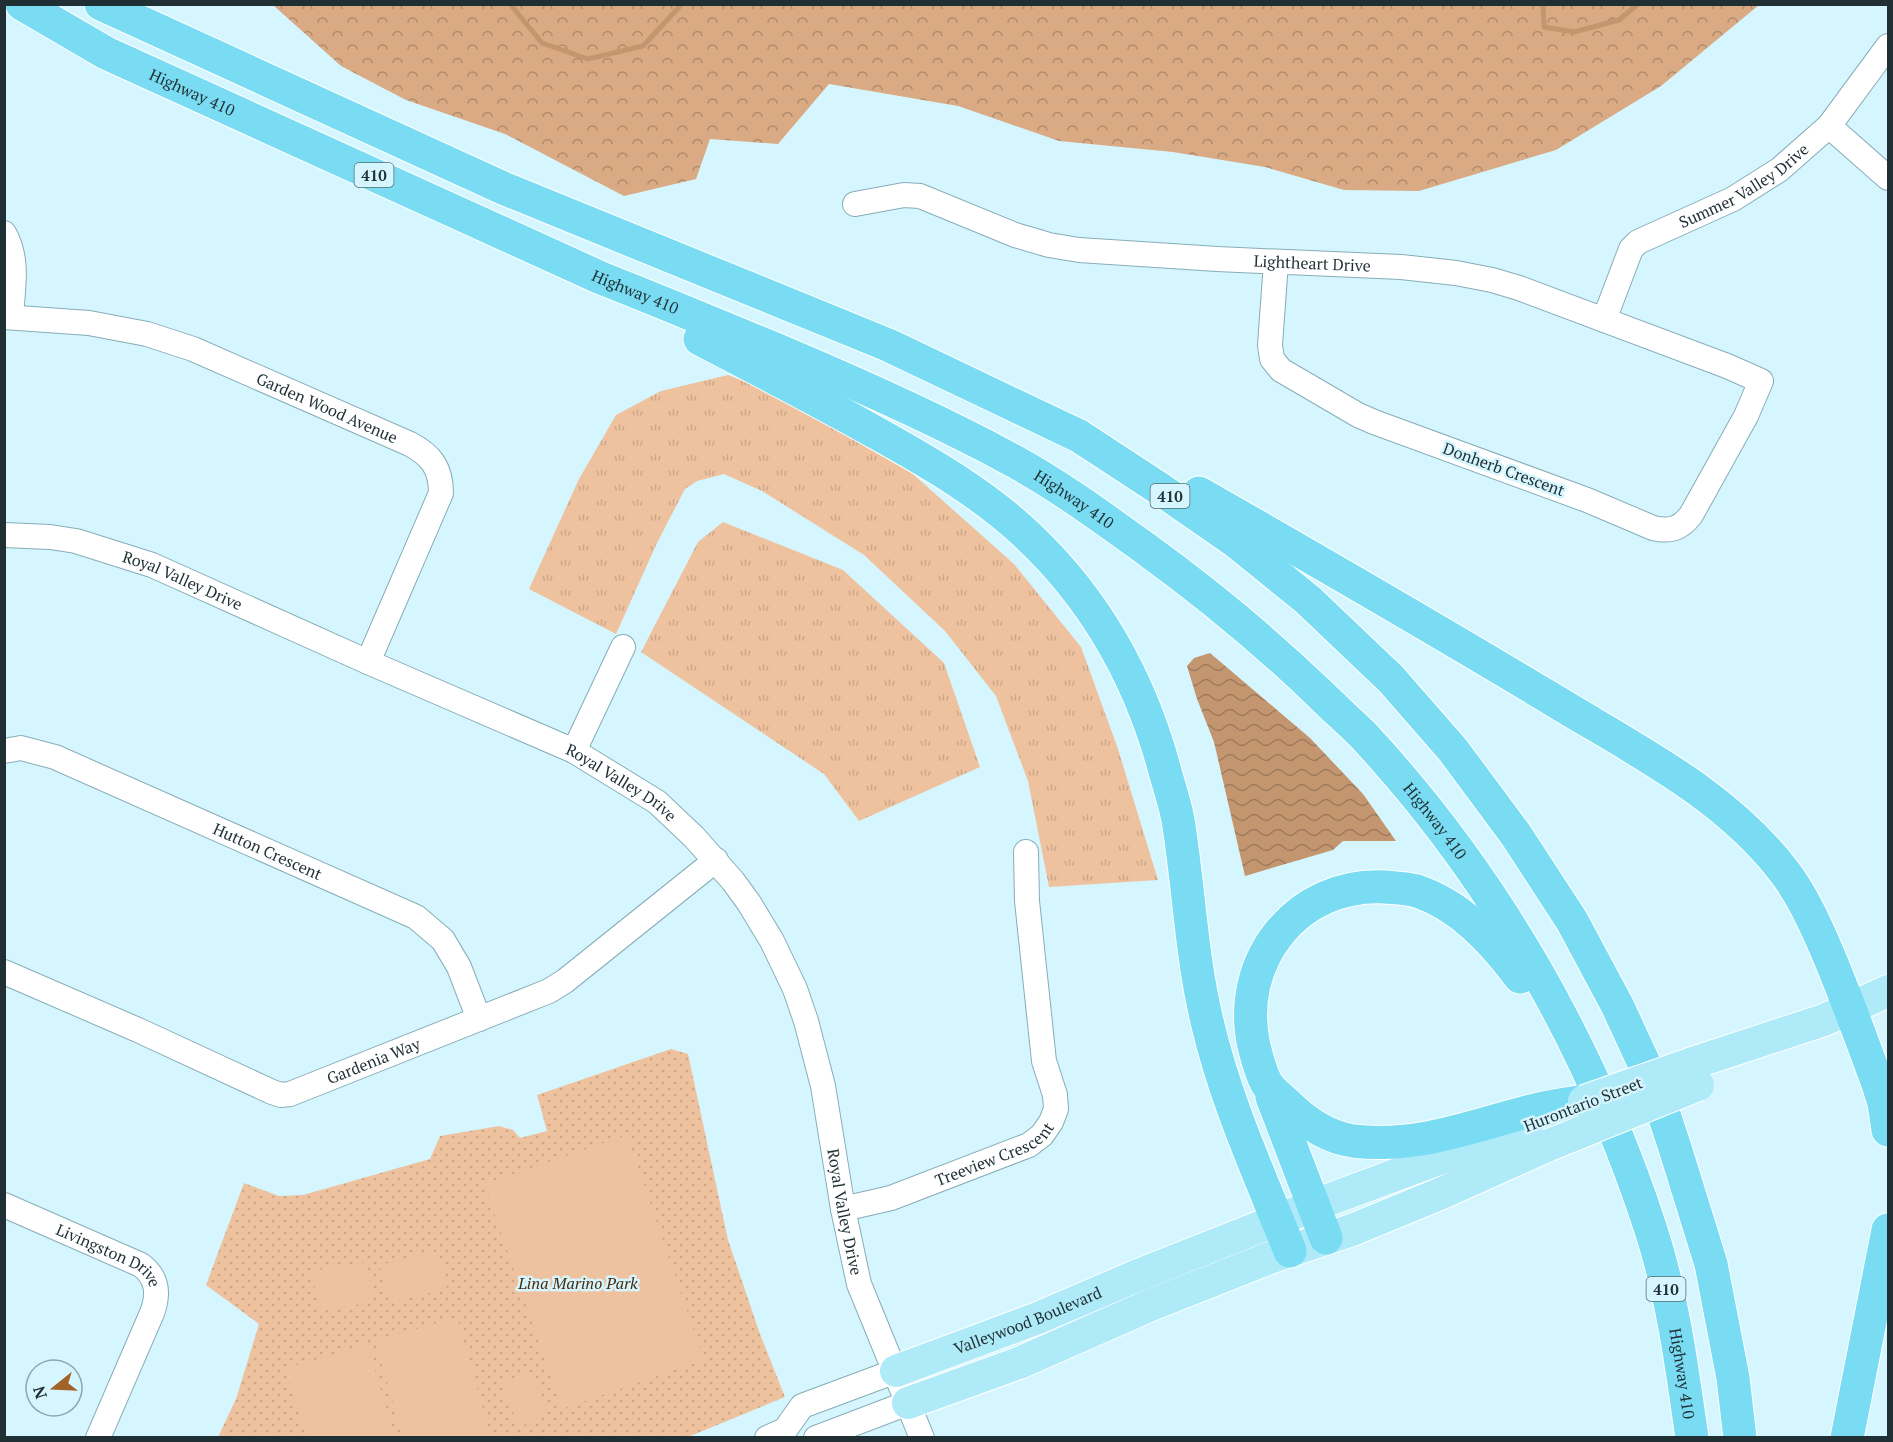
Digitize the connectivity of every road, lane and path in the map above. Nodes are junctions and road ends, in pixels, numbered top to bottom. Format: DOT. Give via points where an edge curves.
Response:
graph roads {
  1 [pos="22,4"];
  2 [pos="101,4"];
  3 [pos="1888,46"];
  4 [pos="1829,126"];
  5 [pos="1888,178"];
  6 [pos="855,204"];
  7 [pos="4,233"];
  8 [pos="1276,262"];
  9 [pos="602,278"];
  10 [pos="8,316"];
  11 [pos="1604,320"];
  12 [pos="1761,381"];
  13 [pos="1079,436"];
  14 [pos="4,535"];
  15 [pos="623,646"];
  16 [pos="368,662"];
  17 [pos="4,751"];
  18 [pos="574,751"];
  19 [pos="1026,852"];
  20 [pos="716,860"];
  21 [pos="4,972"];
  22 [pos="1888,991"];
  23 [pos="1888,1014"];
  24 [pos="1853,1016"];
  25 [pos="479,1020"];
  26 [pos="1694,1074"];
  27 [pos="1268,1085"];
  28 [pos="1584,1101"];
  29 [pos="1541,1125"];
  30 [pos="1888,1130"];
  31 [pos="1621,1145"];
  32 [pos="4,1205"];
  33 [pos="1314,1206"];
  34 [pos="843,1209"];
  35 [pos="1278,1220"];
  36 [pos="1888,1230"];
  37 [pos="1326,1238"];
  38 [pos="1290,1251"];
  39 [pos="896,1371"];
  40 [pos="908,1403"];
  41 [pos="776,1434"];
  42 [pos="98,1437"];
  43 [pos="816,1437"];
  44 [pos="922,1437"];
  45 [pos="1692,1437"];
  46 [pos="1740,1437"];
  47 [pos="1847,1437"];
  1 -- 9 [label="highway, Highway 410 / 410" via="106,53"];
  2 -- 13 [label="highway, 410" via="503,188 888,345"];
  3 -- 4 [label="street, Summer Valley Drive"];
  4 -- 5 [label="street"];
  4 -- 11 [label="street, Summer Valley Drive" via="1756,186 1638,242 1631,249"];
  6 -- 8 [label="street, Lightheart Drive" via="920,196 1049,245 1100,253"];
  7 -- 10 [label="street" via="15,263"];
  8 -- 11 [label="street, Lightheart Drive" via="1456,273 1519,288"];
  8 -- 12 [label="street, Donherb Crescent" via="1270,345 1272,359 1281,370 1374,422 1665,531 1677,528 1691,515"];
  9 -- 31 [label="highway, Highway 410 / 410" via="882,394 1015,462 1109,522 1194,584 1278,654 1364,736 1455,845 1545,985"];
  9 -- 35 [label="highway" via="650,313 940,468 1028,536 1105,628 1142,699 1160,751 1177,816 1207,1022 1243,1133"];
  10 -- 16 [label="street, Garden Wood Avenue" via="88,323 147,334 193,349 410,444 434,462 441,493"];
  11 -- 12 [label="street, Lightheart Drive"];
  13 -- 24 [label="highway" via="1119,447 1676,774 1729,814 1788,876 1808,910"];
  13 -- 46 [label="highway, 410" via="1235,542 1308,600 1391,679 1453,750 1516,835 1572,921 1655,1087 1711,1264"];
  14 -- 16 [label="street, Royal Valley Drive" via="76,541 152,565"];
  15 -- 18 [label="street"];
  16 -- 18 [label="street, Royal Valley Drive"];
  17 -- 25 [label="street, Hutton Crescent" via="21,748 55,757 416,917 443,940 459,967"];
  18 -- 20 [label="street, Royal Valley Drive" via="657,802"];
  19 -- 34 [label="street, Treeview Crescent" via="1027,901 1044,1061 1055,1095 1056,1109 1051,1122 1029,1145 891,1198"];
  20 -- 25 [label="street, Gardenia Way" via="565,981"];
  20 -- 34 [label="street, Royal Valley Drive" via="763,925 782,960 806,1021 823,1086"];
  21 -- 25 [label="street, Gardenia Way" via="281,1095 309,1088"];
  22 -- 24 [label="main road, Hurontario Street"];
  23 -- 24 [label="main road, Hurontario Street"];
  24 -- 26 [label="main road, Hurontario Street" via="1814,1023"];
  24 -- 30 [label="highway" via="1884,1103"];
  26 -- 28 [label="main road, Hurontario Street, bridge"];
  26 -- 29 [label="main road, Hurontario Street, bridge"];
  27 -- 29 [label="highway" via="1303,1119 1351,1140 1397,1143 1468,1130"];
  27 -- 31 [label="highway" via="1256,1055 1250,1007 1255,980 1272,942 1298,914 1318,901 1354,888 1403,888 1450,908 1497,947 1562,1039 1599,1112"];
  27 -- 33 [label="highway"];
  28 -- 29 [label="highway"];
  29 -- 33 [label="main road, Hurontario Street"];
  29 -- 37 [label="main road, Hurontario Street" via="1442,1193"];
  31 -- 45 [label="highway, Highway 410 / 410" via="1652,1233 1677,1332"];
  32 -- 42 [label="street, Livingston Drive" via="141,1265 155,1281 152,1313"];
  33 -- 35 [label="main road, Hurontario Street"];
  33 -- 37 [label="highway"];
  34 -- 39 [label="street, Royal Valley Drive" via="859,1284"];
  35 -- 38 [label="highway"];
  35 -- 39 [label="main road, Valleywood Boulevard"];
  36 -- 47 [label="highway"];
  37 -- 38 [label="main road, Hurontario Street"];
  38 -- 40 [label="main road, Valleywood Boulevard" via="1153,1304 1019,1363"];
  39 -- 40 [label="street, Royal Valley Drive"];
  39 -- 41 [label="street, Valleywood Boulevard" via="802,1406"];
  40 -- 43 [label="street, Valleywood Boulevard"];
  40 -- 44 [label="street, Royal Valley Drive"];
  41 -- 43 [label="street, Valleywood Boulevard"];
}
